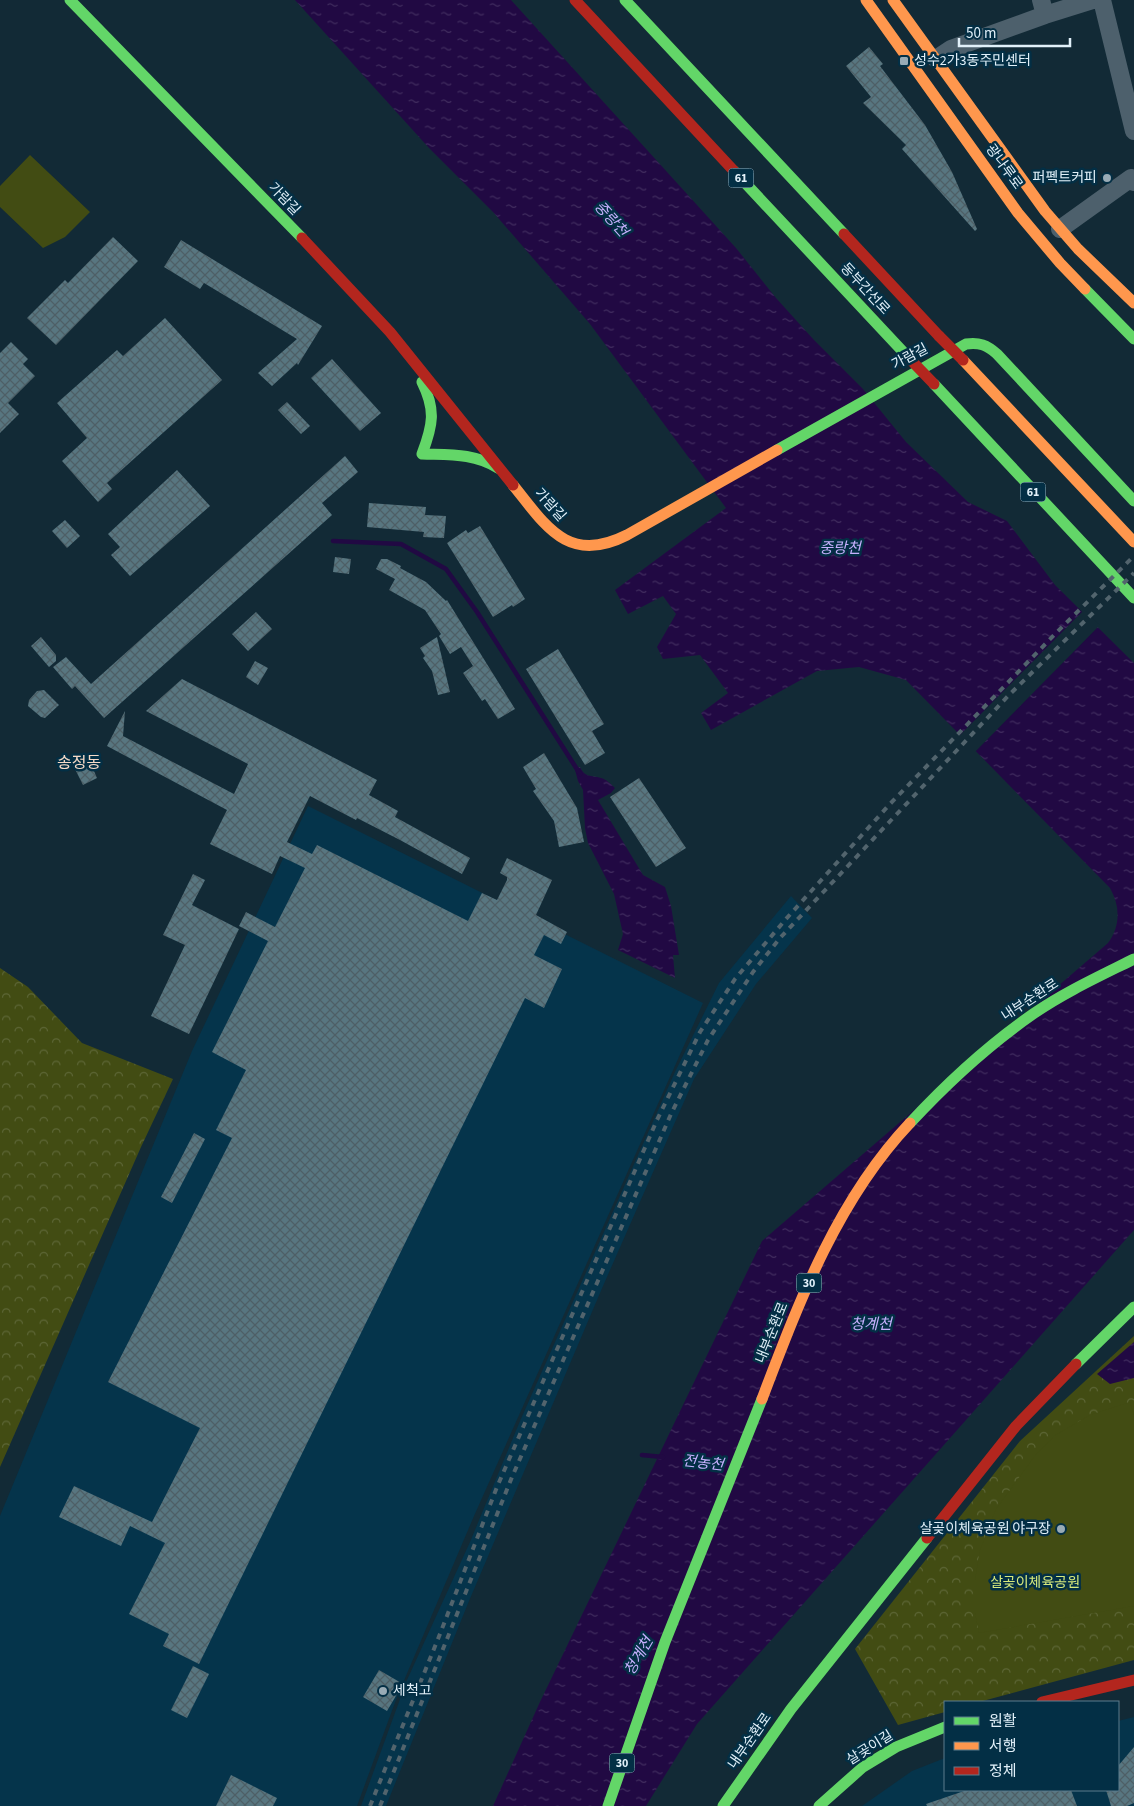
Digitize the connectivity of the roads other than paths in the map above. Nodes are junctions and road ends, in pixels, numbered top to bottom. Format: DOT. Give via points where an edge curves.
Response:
graph roads {
  1 [pos="70,0"];
  2 [pos="575,0"];
  3 [pos="625,0"];
  4 [pos="866,0"];
  5 [pos="893,0"];
  6 [pos="1093,0"];
  7 [pos="1102,0"];
  8 [pos="1043,7"];
  9 [pos="936,59"];
  10 [pos="1134,131"];
  11 [pos="1134,182"];
  12 [pos="1060,229"];
  13 [pos="1134,303"];
  14 [pos="1134,339"];
  15 [pos="419,368"];
  16 [pos="502,471"];
  17 [pos="1134,501"];
  18 [pos="1134,542"];
  19 [pos="1134,598"];
  20 [pos="1134,959"];
  21 [pos="1134,1307"];
  22 [pos="1134,1680"];
  23 [pos="1046,1701"];
  24 [pos="944,1727"];
  25 [pos="608,1806"];
  26 [pos="723,1806"];
  27 [pos="819,1806"];
  1 -- 15 [label="main road, 가람길" via="348,286"];
  2 -- 19 [label="main road, 동부간선로 / 61, bridge"];
  3 -- 18 [label="main road, 동부간선로, bridge"];
  4 -- 14 [label="main road, 광나루로" via="1018,213 1060,263"];
  5 -- 9 [label="main road, 광나루로"];
  6 -- 8 [label="street"];
  7 -- 10 [label="street"];
  8 -- 9 [label="street" via="950,49"];
  9 -- 12 [label="main road, 광나루로"];
  11 -- 12 [label="street" via="1131,178"];
  12 -- 13 [label="main road, 광나루로"];
  15 -- 16 [label="main road, 가람길"];
  15 -- 16 [label="main road" via="433,407 432,430 422,454 476,457 488,460"];
  16 -- 17 [label="main road, 가람길" via="556,534 565,540 598,545 621,537 686,503 889,385 966,344 978,342 987,346"];
  20 -- 25 [label="main road, 내부순환로 / 30" via="1051,1003 978,1055 894,1141 846,1210 815,1269 725,1490 655,1668"];
  21 -- 26 [label="main road, 내부순환로" via="1016,1426 791,1709"];
  22 -- 23 [label="main road"];
  24 -- 27 [label="main road, 살곶이길" via="896,1747 863,1767"];
}
